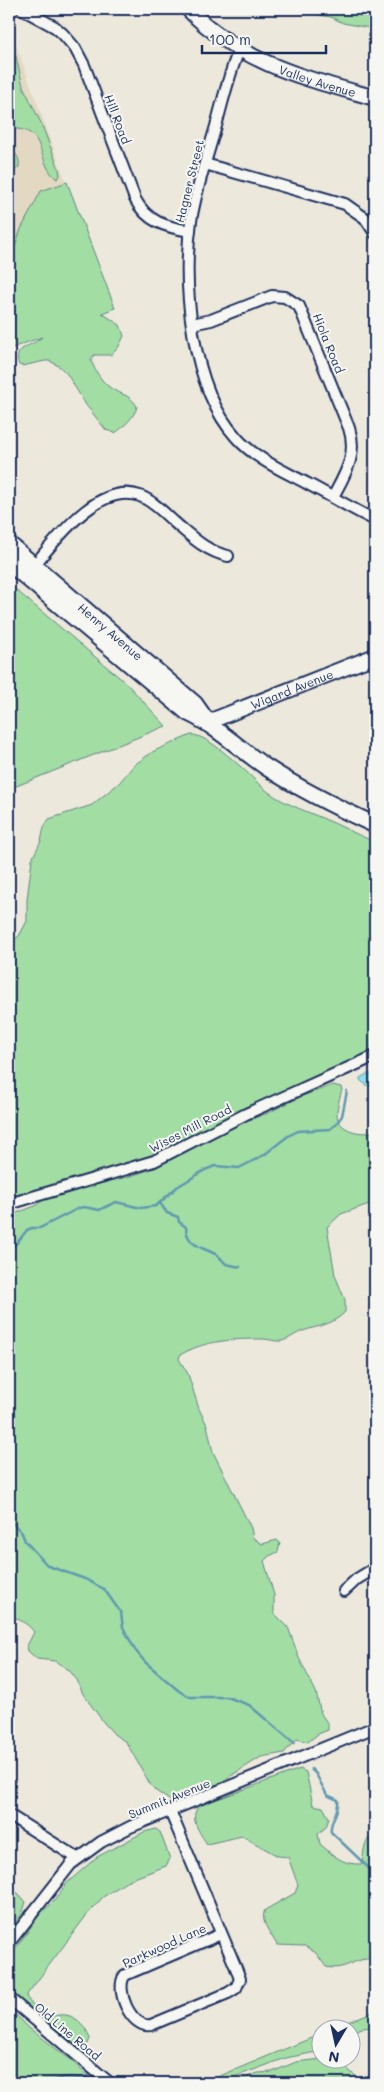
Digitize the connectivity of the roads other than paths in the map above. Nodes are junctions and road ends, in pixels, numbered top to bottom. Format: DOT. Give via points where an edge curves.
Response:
graph roads {
  1 [pos="22,9"];
  2 [pos="188,9"];
  3 [pos="239,50"];
  4 [pos="375,98"];
  5 [pos="205,164"];
  6 [pos="190,231"];
  7 [pos="375,233"];
  8 [pos="192,324"];
  9 [pos="333,497"];
  10 [pos="375,520"];
  11 [pos="9,544"];
  12 [pos="228,556"];
  13 [pos="9,562"];
  14 [pos="29,571"];
  15 [pos="375,656"];
  16 [pos="208,722"];
  17 [pos="375,825"];
  18 [pos="375,1056"];
  19 [pos="9,1204"];
  20 [pos="375,1568"];
  21 [pos="344,1591"];
  22 [pos="375,1726"];
  23 [pos="170,1811"];
  24 [pos="9,1815"];
  25 [pos="77,1858"];
  26 [pos="222,1934"];
  27 [pos="9,1943"];
  28 [pos="9,1998"];
  29 [pos="107,2082"];
  1 -- 6 [label="street, Hill Road" via="55,27 75,48 142,212 161,225"];
  2 -- 3 [label="street, Valley Avenue"];
  3 -- 4 [label="street, Valley Avenue" via="293,74"];
  3 -- 5 [label="street, Hagner Street"];
  5 -- 6 [label="street, Hagner Street"];
  5 -- 7 [label="street" via="345,204 365,218"];
  6 -- 8 [label="street, Hagner Street" via="188,279"];
  8 -- 9 [label="street, Hagner Street" via="199,360 213,402 234,436 258,456"];
  8 -- 9 [label="street, Hiola Road" via="212,320 272,296 285,297 299,306 352,441 351,460"];
  9 -- 10 [label="street, Hagner Street"];
  11 -- 14 [label="main road, Henry Avenue"];
  12 -- 14 [label="street" via="203,547 143,497 126,494 103,500 84,511"];
  13 -- 14 [label="main road, Henry Avenue"];
  14 -- 16 [label="main road, Henry Avenue" via="195,704"];
  15 -- 16 [label="street, Wigard Avenue"];
  16 -- 17 [label="main road, Henry Avenue" via="283,778"];
  18 -- 19 [label="street, Wises Mill Road" via="246,1114 154,1161"];
  20 -- 21 [label="street"];
  22 -- 23 [label="street, Summit Avenue"];
  23 -- 25 [label="street, Summit Avenue" via="116,1834"];
  23 -- 26 [label="street, Parkwood Lane"];
  24 -- 25 [label="street"];
  25 -- 27 [label="street, Summit Avenue"];
  26 -- 26 [label="street, Parkwood Lane" via="125,1975 121,1989 138,2024 151,2025 236,1988 239,1975"];
  28 -- 29 [label="street, Old Line Road"];
}
